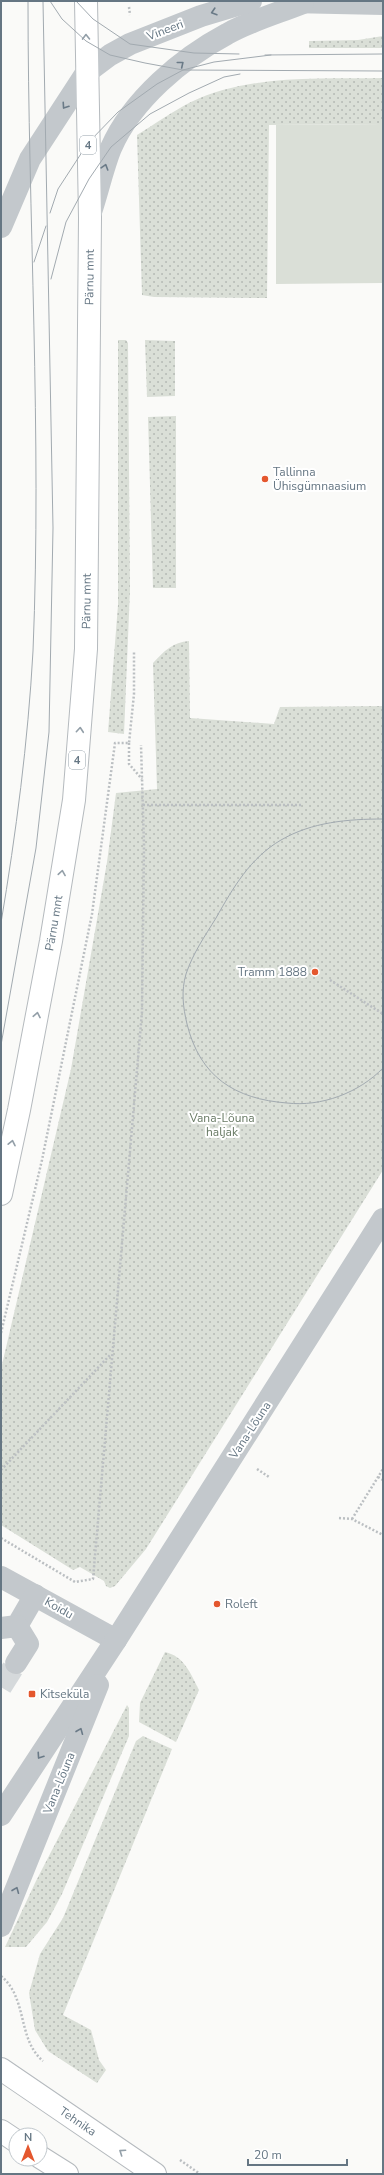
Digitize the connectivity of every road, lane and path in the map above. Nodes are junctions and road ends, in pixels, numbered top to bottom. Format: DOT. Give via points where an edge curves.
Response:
graph roads {
  1 [pos="86,1"];
  2 [pos="251,1"];
  3 [pos="262,1"];
  4 [pos="303,3"];
  5 [pos="383,4"];
  6 [pos="86,73"];
  7 [pos="90,218"];
  8 [pos="1,227"];
  9 [pos="134,651"];
  10 [pos="129,743"];
  11 [pos="141,745"];
  12 [pos="142,780"];
  13 [pos="143,805"];
  14 [pos="303,805"];
  15 [pos="330,980"];
  16 [pos="383,1014"];
  17 [pos="1,1194"];
  18 [pos="383,1219"];
  19 [pos="1,1333"];
  20 [pos="111,1354"];
  21 [pos="383,1469"];
  22 [pos="1,1470"];
  23 [pos="378,1477"];
  24 [pos="383,1480"];
  25 [pos="339,1518"];
  26 [pos="352,1519"];
  27 [pos="383,1535"];
  28 [pos="1,1538"];
  29 [pos="1,1577"];
  30 [pos="35,1595"];
  31 [pos="9,1627"];
  32 [pos="116,1640"];
  33 [pos="16,1663"];
  34 [pos="3,1808"];
  35 [pos="1,1926"];
  36 [pos="1,1976"];
  37 [pos="48,2064"];
  38 [pos="3,2067"];
  39 [pos="174,2156"];
  40 [pos="48,2162"];
  41 [pos="66,2174"];
  42 [pos="155,2174"];
  43 [pos="200,2174"];
  6 -- 1 [label="main road, Pärnu mnt / 4, one-way"];
  2 -- 6 [label="street, Vineeri, one-way" via="201,16 130,44"];
  3 -- 4 [label="street"];
  4 -- 5 [label="street"];
  7 -- 4 [label="street, one-way" via="111,147 129,118 156,84 194,53 228,33"];
  6 -- 7 [label="main road, Pärnu mnt / 4"];
  6 -- 8 [label="street, one-way" via="30,159"];
  17 -- 7 [label="main road, Pärnu mnt / 4, one-way" via="48,957 74,800 86,648"];
  9 -- 10 [label="path" via="134,694"];
  10 -- 12 [label="path" via="129,764"];
  10 -- 19 [label="path" via="115,743 92,914 42,1160"];
  11 -- 12 [label="path"];
  12 -- 13 [label="path"];
  13 -- 14 [label="path"];
  13 -- 20 [label="path" via="142,1012"];
  15 -- 16 [label="path"];
  18 -- 32 [label="street, Vana-Lõuna"];
  20 -- 22 [label="path"];
  20 -- 28 [label="path" via="93,1580 75,1582"];
  21 -- 23 [label="path"];
  23 -- 24 [label="path"];
  23 -- 26 [label="path"];
  25 -- 26 [label="path"];
  26 -- 27 [label="path"];
  29 -- 30 [label="street, Koidu"];
  30 -- 31 [label="street"];
  30 -- 32 [label="street, Koidu"];
  31 -- 33 [label="street" via="28,1644"];
  32 -- 34 [label="street, Vana-Lõuna, one-way"];
  35 -- 32 [label="street, Vana-Lõuna, one-way"];
  36 -- 37 [label="path" via="10,1983 16,1995 30,2044 37,2056"];
  42 -- 38 [label="main road, Tehnika, one-way"];
  39 -- 43 [label="path"];
  40 -- 41 [label="main road"];
}
